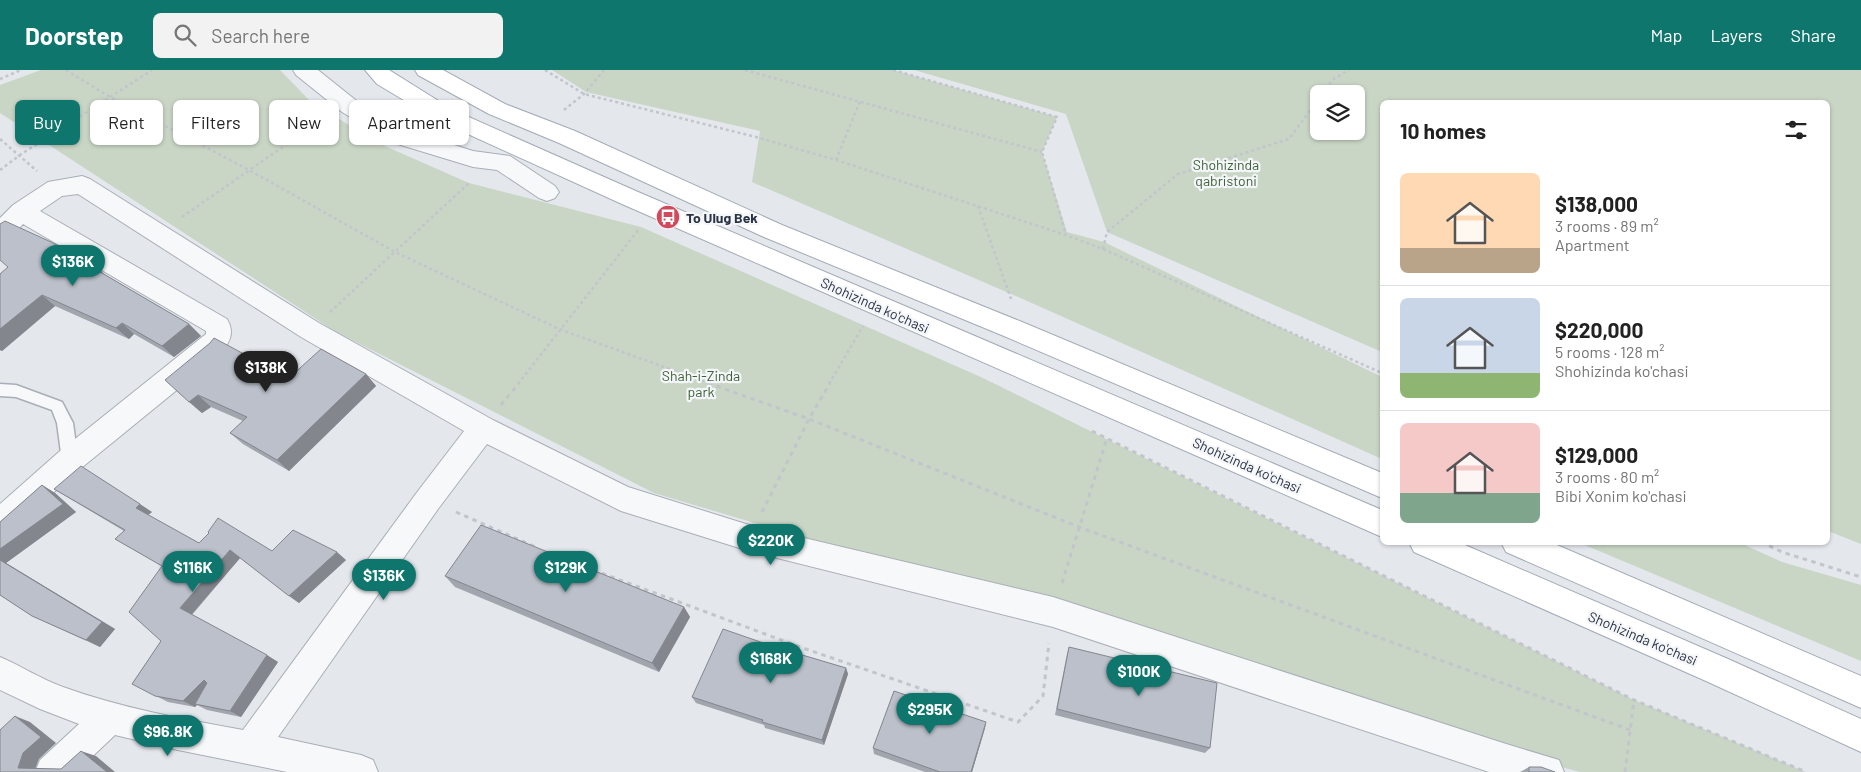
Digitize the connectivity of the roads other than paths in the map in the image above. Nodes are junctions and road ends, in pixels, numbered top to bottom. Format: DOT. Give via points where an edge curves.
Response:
graph roads {
  1 [pos="304,70"];
  2 [pos="376,70"];
  3 [pos="426,70"];
  4 [pos="547,192"];
  5 [pos="21,211"];
  6 [pos="0,233"];
  7 [pos="0,390"];
  8 [pos="483,428"];
  9 [pos="70,460"];
  10 [pos="1380,485"];
  11 [pos="0,522"];
  12 [pos="1380,523"];
  13 [pos="1431,545"];
  14 [pos="1523,545"];
  15 [pos="0,673"];
  16 [pos="1861,692"];
  17 [pos="111,717"];
  18 [pos="1861,736"];
  19 [pos="250,748"];
  20 [pos="1502,766"];
  21 [pos="52,772"];
  22 [pos="361,772"];
  23 [pos="1547,772"];
  1 -- 4 [label="street" via="350,107 399,136 474,159 502,162"];
  2 -- 12 [label="main road, Shohizinda ko'chasi" via="445,115"];
  3 -- 10 [label="main road, Shohizinda ko'chasi" via="497,109 567,137 773,231"];
  5 -- 6 [label="street"];
  5 -- 8 [label="street" via="56,188 82,185 310,330"];
  5 -- 9 [label="street" via="218,326 219,336 212,346"];
  7 -- 9 [label="lane" via="16,391 57,406 66,423"];
  8 -- 19 [label="street"];
  8 -- 20 [label="street" via="621,498 748,538 1053,612"];
  9 -- 11 [label="street"];
  13 -- 18 [label="main road, Shohizinda ko'chasi"];
  14 -- 16 [label="main road"];
  15 -- 17 [label="street" via="68,705"];
  17 -- 19 [label="street" via="176,735"];
  17 -- 21 [label="street"];
  19 -- 22 [label="street"];
  20 -- 23 [label="street"];
}
